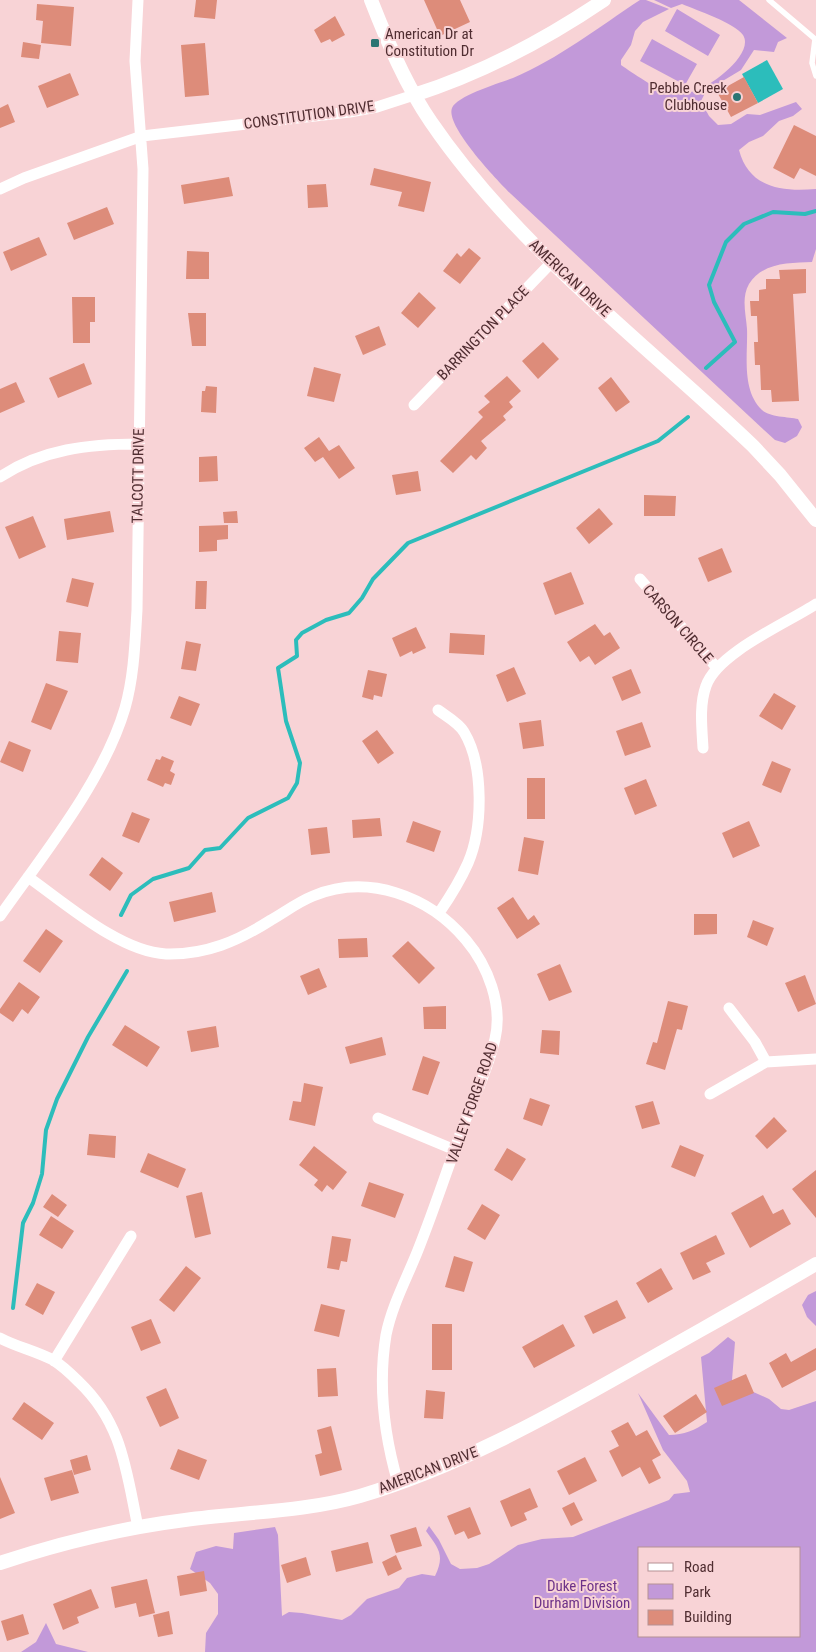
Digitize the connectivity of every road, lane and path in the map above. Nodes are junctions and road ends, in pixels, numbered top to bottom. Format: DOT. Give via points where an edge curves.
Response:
graph roads {
  1 [pos="138,0"];
  2 [pos="371,0"];
  3 [pos="604,0"];
  4 [pos="769,0"];
  5 [pos="816,38"];
  6 [pos="816,76"];
  7 [pos="414,95"];
  8 [pos="142,136"];
  9 [pos="0,189"];
  10 [pos="552,262"];
  11 [pos="414,405"];
  12 [pos="139,444"];
  13 [pos="0,477"];
  14 [pos="816,520"];
  15 [pos="640,580"];
  16 [pos="816,604"];
  17 [pos="717,668"];
  18 [pos="438,710"];
  19 [pos="703,748"];
  20 [pos="28,877"];
  21 [pos="439,913"];
  22 [pos="0,916"];
  23 [pos="729,1008"];
  24 [pos="816,1059"];
  25 [pos="766,1062"];
  26 [pos="710,1094"];
  27 [pos="378,1118"];
  28 [pos="455,1150"];
  29 [pos="131,1236"];
  30 [pos="816,1264"];
  31 [pos="0,1338"];
  32 [pos="54,1361"];
  33 [pos="398,1483"];
  34 [pos="138,1527"];
  35 [pos="0,1564"];
  1 -- 8 [label="street, TALCOTT DRIVE" via="135,60"];
  2 -- 7 [label="street, AMERICAN DRIVE"];
  3 -- 7 [label="street, CONSTITUTION DRIVE" via="556,33 516,54"];
  4 -- 5 [label="lane"];
  5 -- 6 [label="lane" via="812,63"];
  7 -- 8 [label="street, CONSTITUTION DRIVE" via="350,112"];
  7 -- 10 [label="street, AMERICAN DRIVE" via="484,191"];
  8 -- 9 [label="street, CONSTITUTION DRIVE"];
  8 -- 12 [label="street, TALCOTT DRIVE"];
  10 -- 11 [label="street, BARRINGTON PLACE"];
  10 -- 14 [label="street, AMERICAN DRIVE" via="753,446"];
  12 -- 13 [label="street" via="54,452 22,463"];
  12 -- 20 [label="street, TALCOTT DRIVE" via="136,630 133,668 124,708 94,776"];
  15 -- 17 [label="street, CARSON CIRCLE"];
  16 -- 17 [label="street" via="734,653"];
  17 -- 19 [label="street" via="704,695"];
  18 -- 21 [label="street" via="463,730 476,769 478,800 469,861"];
  20 -- 21 [label="street, VALLEY FORGE ROAD" via="114,936 164,954 212,950 243,937 311,896 332,890 360,887 392,891 411,897"];
  20 -- 22 [label="street, TALCOTT DRIVE"];
  21 -- 28 [label="street, VALLEY FORGE ROAD" via="454,926 482,962 492,988 497,1027 492,1051"];
  23 -- 25 [label="street"];
  24 -- 25 [label="street"];
  25 -- 26 [label="street"];
  27 -- 28 [label="street"];
  28 -- 33 [label="street, VALLEY FORGE ROAD" via="386,1334 382,1384 390,1454"];
  29 -- 32 [label="street"];
  30 -- 33 [label="street, AMERICAN DRIVE" via="523,1430 459,1460"];
  31 -- 32 [label="street"];
  32 -- 34 [label="street" via="98,1402 112,1424 126,1465"];
  33 -- 34 [label="street, AMERICAN DRIVE" via="332,1502"];
  34 -- 35 [label="street, AMERICAN DRIVE" via="86,1538"];
}
